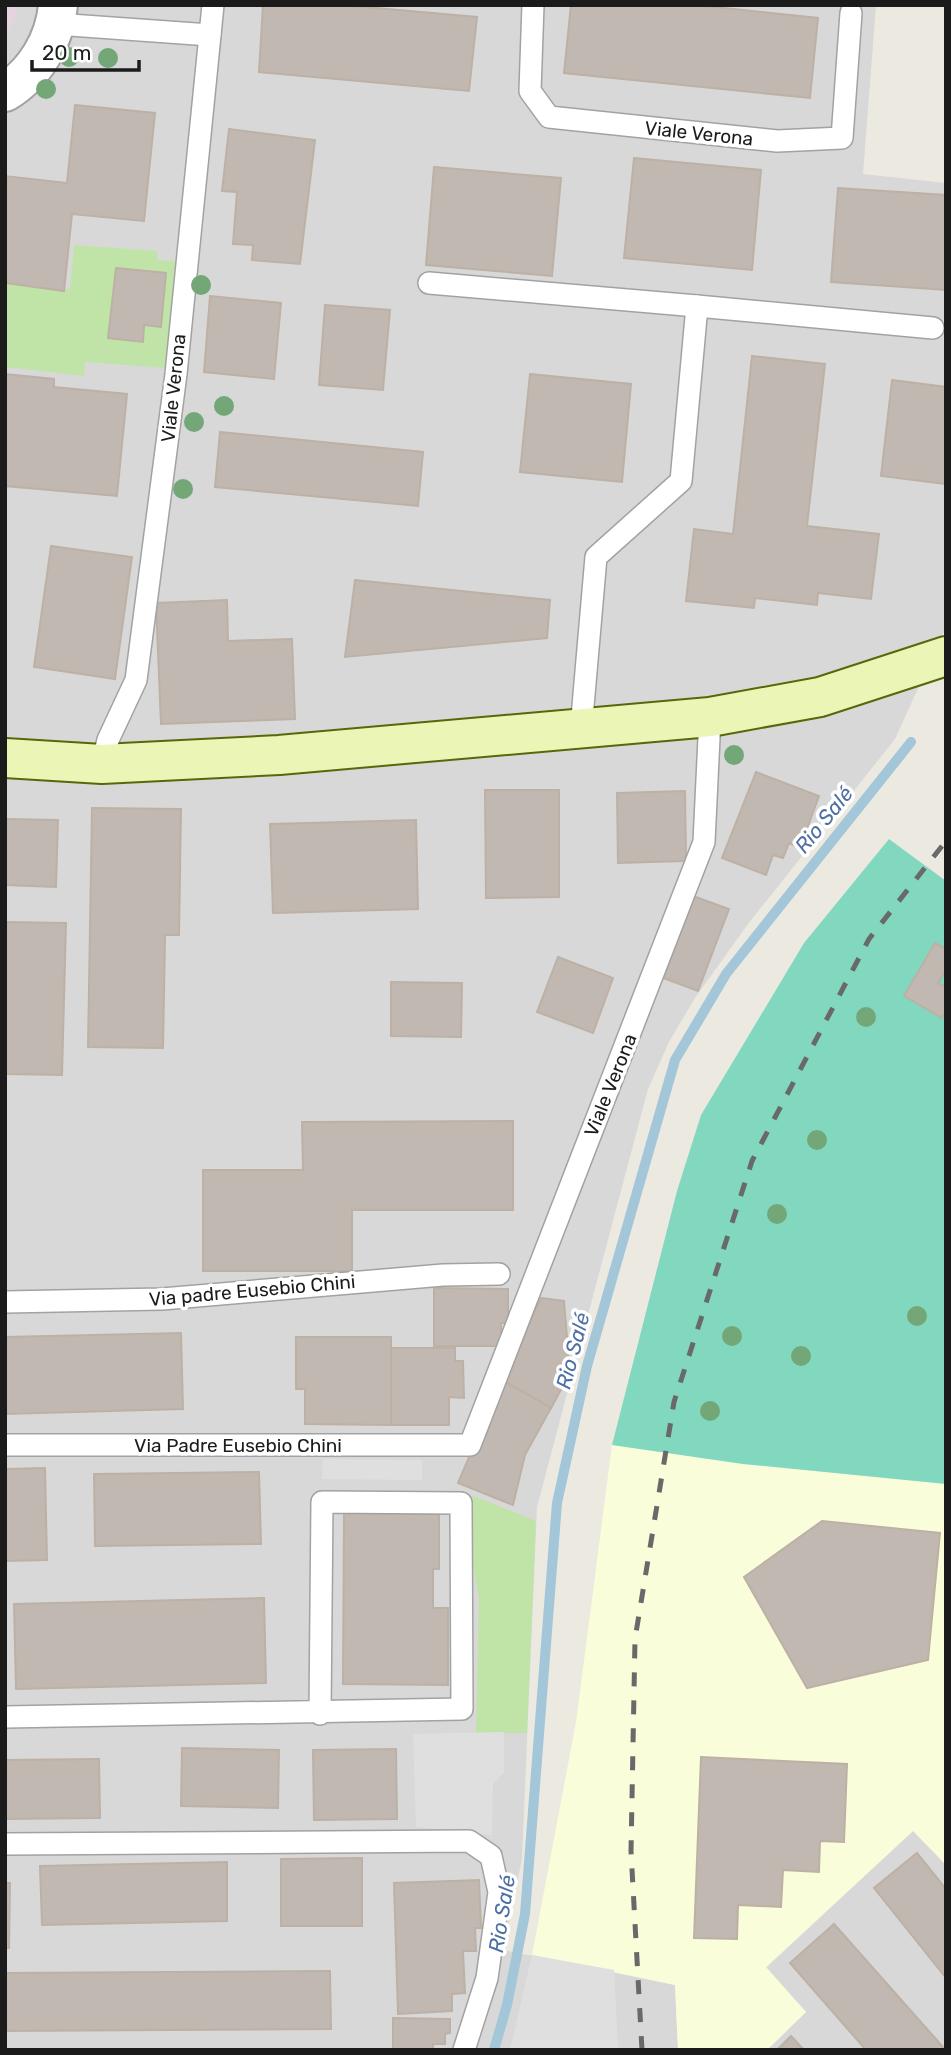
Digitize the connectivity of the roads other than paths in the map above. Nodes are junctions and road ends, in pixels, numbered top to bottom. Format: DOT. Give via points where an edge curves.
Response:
graph roads {
  1 [pos="213,5"];
  2 [pos="533,5"];
  3 [pos="851,13"];
  4 [pos="57,15"];
  5 [pos="210,35"];
  6 [pos="5,92"];
  7 [pos="429,283"];
  8 [pos="697,306"];
  9 [pos="933,328"];
  10 [pos="946,656"];
  11 [pos="710,717"];
  12 [pos="581,729"];
  13 [pos="5,758"];
  14 [pos="102,764"];
  15 [pos="499,1273"];
  16 [pos="5,1302"];
  17 [pos="5,1444"];
  18 [pos="470,1445"];
  19 [pos="320,1714"];
  20 [pos="5,1717"];
  21 [pos="5,1844"];
  22 [pos="464,2050"];
  1 -- 5 [label="lane, Viale Verona"];
  2 -- 3 [label="lane, Viale Verona" via="530,91 549,117 778,141 842,138"];
  4 -- 5 [label="lane"];
  4 -- 6 [label="street" via="40,58 21,82"];
  5 -- 14 [label="lane, Viale Verona" via="176,374 136,680"];
  7 -- 8 [label="lane"];
  8 -- 9 [label="lane"];
  8 -- 12 [label="lane" via="681,481 596,557"];
  10 -- 11 [label="main road" via="820,697"];
  11 -- 12 [label="main road"];
  11 -- 18 [label="lane, Viale Verona" via="704,842"];
  12 -- 14 [label="main road" via="279,755"];
  13 -- 14 [label="main road"];
  15 -- 16 [label="lane, Via padre Eusebio Chini" via="162,1299"];
  17 -- 18 [label="lane, Via Padre Eusebio Chini"];
  19 -- 19 [label="lane" via="322,1502 461,1503 462,1709"];
  19 -- 20 [label="lane"];
  21 -- 22 [label="lane" via="469,1841 491,1856 499,1892 487,1978"];
}
